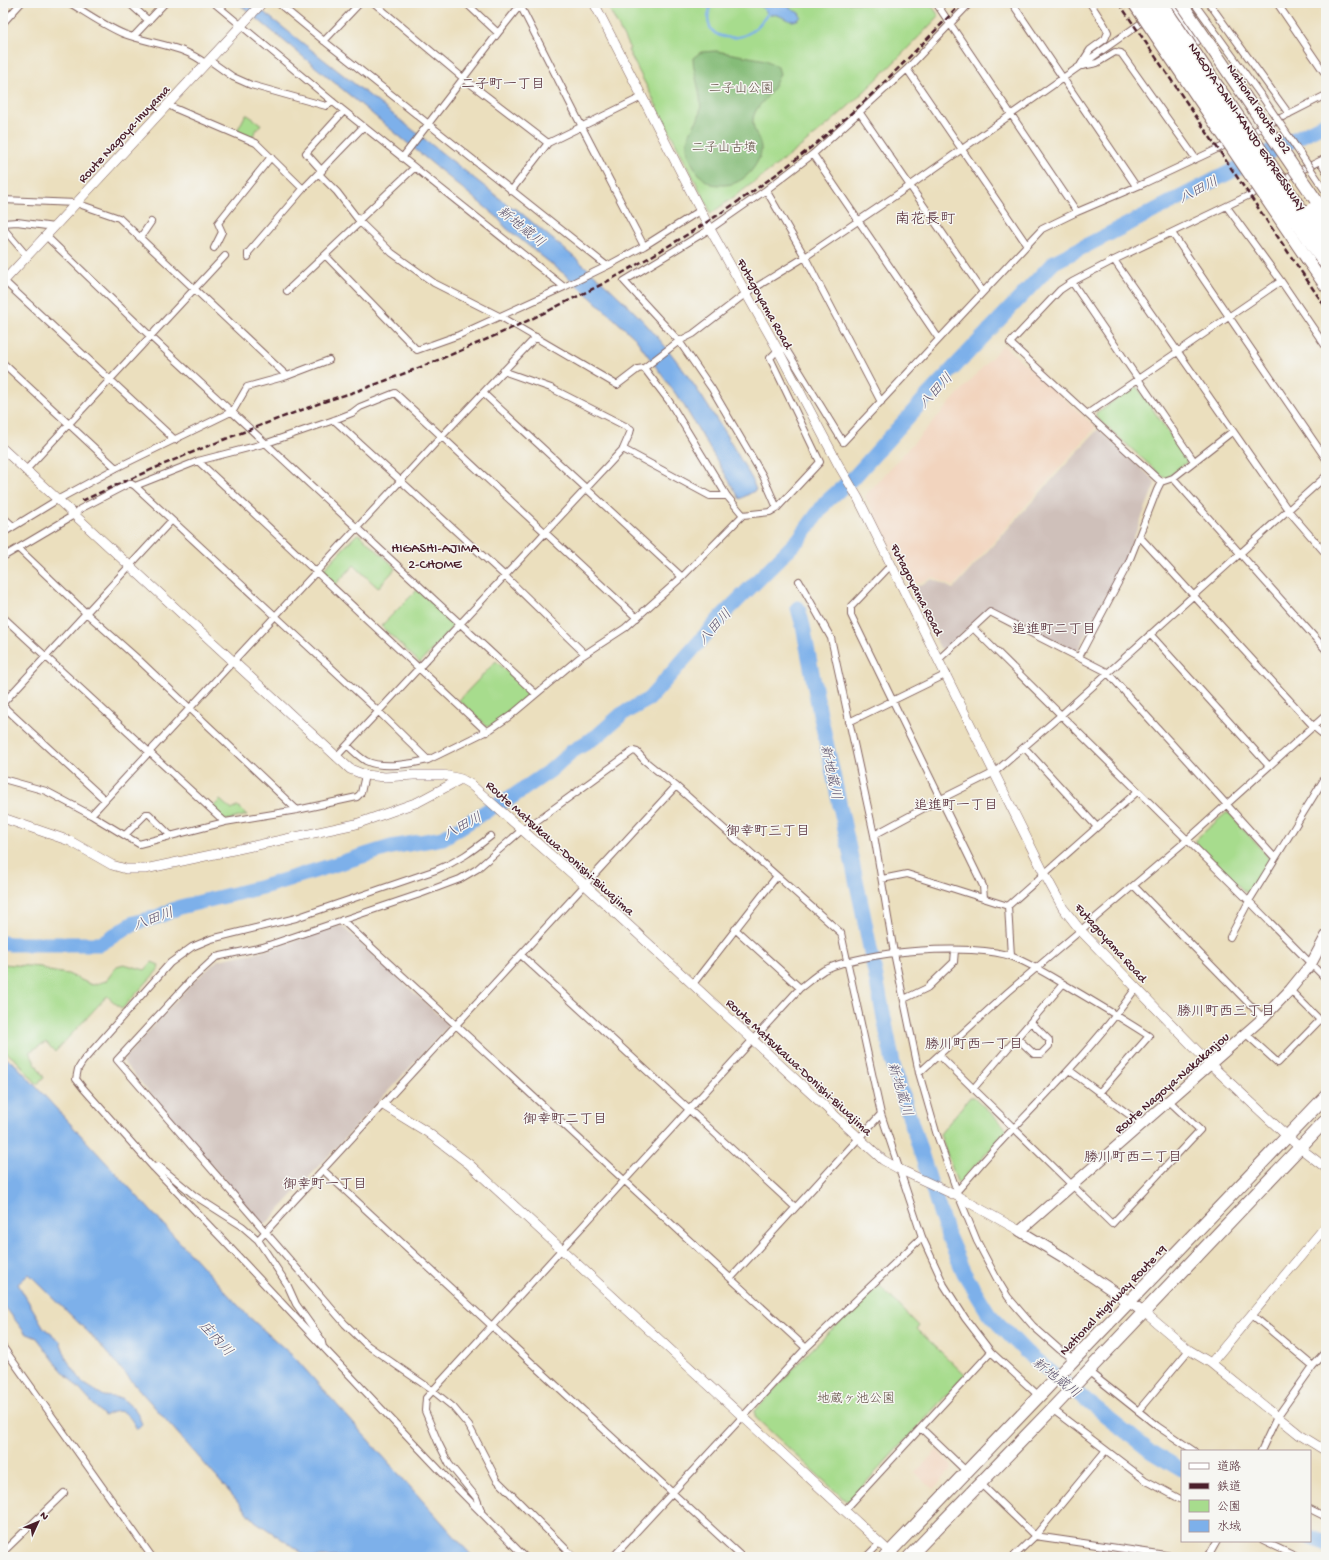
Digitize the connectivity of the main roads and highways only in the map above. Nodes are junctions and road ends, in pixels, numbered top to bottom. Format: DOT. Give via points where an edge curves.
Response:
graph roads {
  1 [pos="1134,3"];
  2 [pos="1140,3"];
  3 [pos="1148,3"];
  4 [pos="1161,3"];
  5 [pos="1171,3"];
  6 [pos="1181,3"];
  7 [pos="1326,215"];
  8 [pos="1326,230"];
  9 [pos="1326,246"];
  10 [pos="1310,258"];
  11 [pos="1326,265"];
  12 [pos="1326,276"];
  13 [pos="1326,286"];
  14 [pos="1326,936"];
  15 [pos="1326,1096"];
  16 [pos="1326,1120"];
  17 [pos="1128,1302"];
  18 [pos="1144,1312"];
  19 [pos="890,1555"];
  20 [pos="909,1557"];
  1 -- 10 [label="highway, bridge"];
  2 -- 10 [label="highway"];
  3 -- 11 [label="highway, NAGOYA-DAINI-KANJO EXPRESSWAY, bridge"];
  4 -- 9 [label="highway, NAGOYA-DAINI-KANJO EXPRESSWAY, bridge"];
  5 -- 8 [label="highway, National Route 302, bridge"];
  6 -- 7 [label="highway, bridge"];
  10 -- 12 [label="highway"];
  10 -- 13 [label="highway"];
  14 -- 17 [label="main road, Route Nagoya-Nakakanjou" via="1311,964 1263,1018 1020,1231"];
  15 -- 17 [label="highway, National Highway Route 19"];
  16 -- 18 [label="highway"];
  17 -- 18 [label="main road"];
  17 -- 19 [label="highway, National Highway Route 19"];
  18 -- 20 [label="highway"];
}
